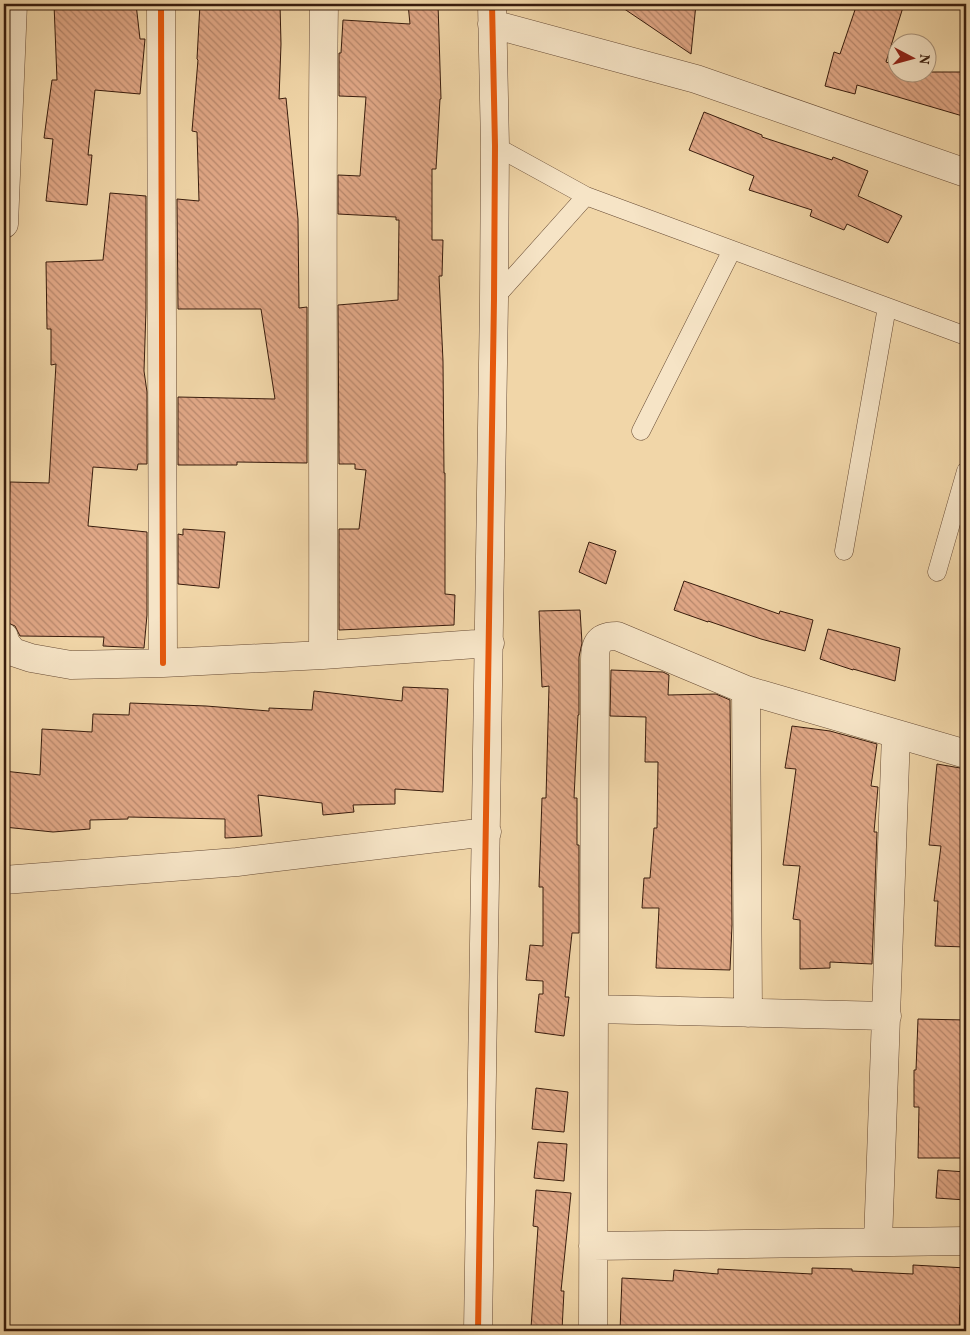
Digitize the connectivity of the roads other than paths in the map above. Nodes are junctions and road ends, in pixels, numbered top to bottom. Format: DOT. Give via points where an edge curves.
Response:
graph roads {
  1 [pos="14,4"];
  2 [pos="161,4"];
  3 [pos="324,4"];
  4 [pos="492,14"];
  5 [pos="495,146"];
  6 [pos="966,173"];
  7 [pos="586,196"];
  8 [pos="4,224"];
  9 [pos="732,250"];
  10 [pos="494,299"];
  11 [pos="887,307"];
  12 [pos="966,336"];
  13 [pos="641,431"];
  14 [pos="966,471"];
  15 [pos="844,551"];
  16 [pos="937,572"];
  17 [pos="4,637"];
  18 [pos="490,643"];
  19 [pos="323,655"];
  20 [pos="163,663"];
  21 [pos="746,690"];
  22 [pos="896,734"];
  23 [pos="966,754"];
  24 [pos="487,832"];
  25 [pos="4,880"];
  26 [pos="594,1010"];
  27 [pos="748,1013"];
  28 [pos="886,1016"];
  29 [pos="966,1241"];
  30 [pos="878,1242"];
  31 [pos="593,1246"];
  32 [pos="478,1331"];
  33 [pos="593,1331"];
  1 -- 8 [label="street"];
  2 -- 20 [label="street"];
  3 -- 19 [label="street"];
  4 -- 5 [label="street"];
  4 -- 6 [label="street"];
  5 -- 7 [label="lane"];
  5 -- 10 [label="street"];
  7 -- 9 [label="lane"];
  7 -- 10 [label="lane"];
  9 -- 11 [label="lane"];
  9 -- 13 [label="lane"];
  10 -- 18 [label="street"];
  11 -- 12 [label="lane"];
  11 -- 15 [label="lane"];
  14 -- 16 [label="lane"];
  17 -- 20 [label="street" via="13,652 71,665"];
  18 -- 19 [label="street"];
  18 -- 24 [label="street"];
  19 -- 20 [label="street"];
  21 -- 22 [label="street"];
  21 -- 26 [label="street" via="617,636 599,640 596,647"];
  21 -- 27 [label="street"];
  22 -- 23 [label="street"];
  22 -- 28 [label="street"];
  24 -- 25 [label="street" via="237,862"];
  24 -- 32 [label="street"];
  26 -- 27 [label="street"];
  26 -- 31 [label="street"];
  27 -- 28 [label="street"];
  28 -- 30 [label="street"];
  29 -- 30 [label="street"];
  30 -- 31 [label="street"];
  31 -- 33 [label="street"];
}
